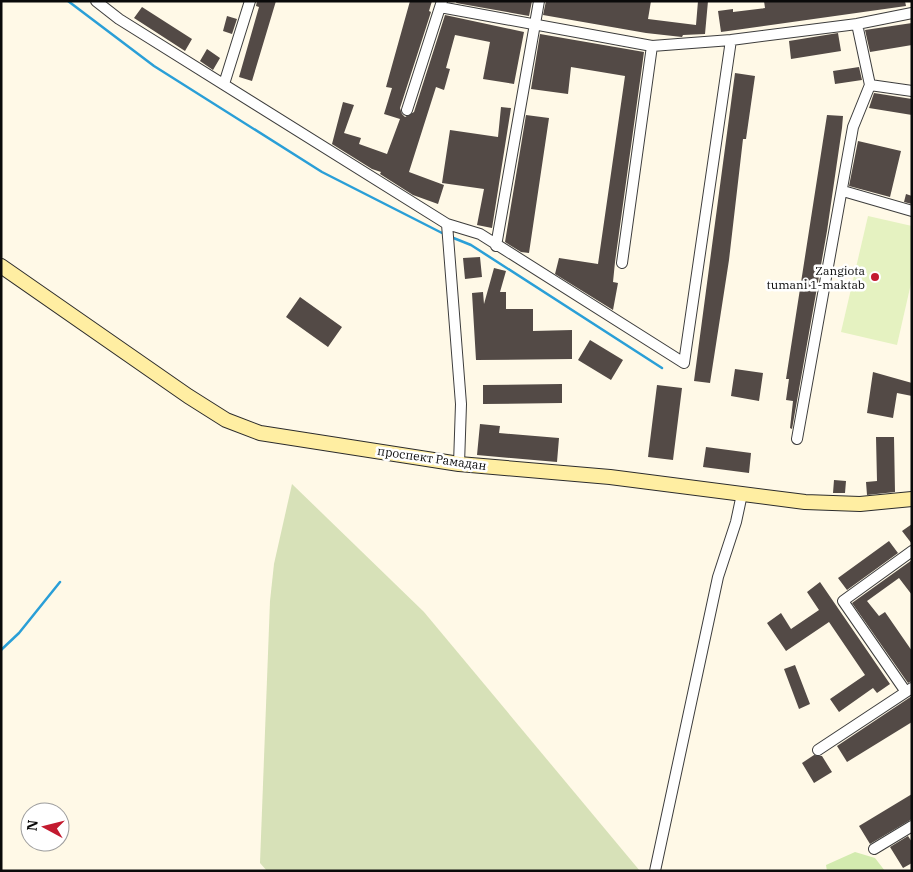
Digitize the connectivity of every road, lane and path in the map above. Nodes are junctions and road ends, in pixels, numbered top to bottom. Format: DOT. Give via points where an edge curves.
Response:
graph roads {
  1 [pos="96,1"];
  2 [pos="250,1"];
  3 [pos="539,1"];
  4 [pos="441,4"];
  5 [pos="912,13"];
  6 [pos="857,24"];
  7 [pos="534,26"];
  8 [pos="731,40"];
  9 [pos="652,46"];
  10 [pos="224,84"];
  11 [pos="870,85"];
  12 [pos="912,91"];
  13 [pos="406,110"];
  14 [pos="843,191"];
  15 [pos="912,211"];
  16 [pos="447,228"];
  17 [pos="496,246"];
  18 [pos="622,263"];
  19 [pos="1,266"];
  20 [pos="797,439"];
  21 [pos="459,464"];
  22 [pos="742,494"];
  23 [pos="912,499"];
  24 [pos="912,551"];
  25 [pos="909,690"];
  26 [pos="818,750"];
  27 [pos="912,826"];
  28 [pos="874,849"];
  29 [pos="654,871"];
  1 -- 10 [label="street" via="119,19"];
  2 -- 10 [label="street"];
  3 -- 7 [label="street"];
  4 -- 7 [label="street"];
  4 -- 13 [label="street"];
  5 -- 6 [label="street"];
  6 -- 8 [label="street"];
  6 -- 11 [label="street"];
  7 -- 9 [label="street"];
  7 -- 17 [label="street"];
  8 -- 9 [label="street"];
  8 -- 17 [label="street" via="684,363"];
  9 -- 18 [label="street"];
  10 -- 16 [label="street"];
  11 -- 12 [label="street"];
  11 -- 14 [label="street" via="853,127"];
  14 -- 15 [label="street"];
  14 -- 20 [label="street"];
  16 -- 17 [label="street" via="480,234"];
  16 -- 21 [label="street" via="461,404"];
  19 -- 21 [label="main road, проспект Рамадан" via="188,396 244,428"];
  21 -- 22 [label="main road, проспект Рамадан" via="610,477"];
  22 -- 23 [label="main road, проспект Рамадан" via="832,504"];
  22 -- 29 [label="street" via="718,577"];
  24 -- 25 [label="street" via="843,601"];
  25 -- 26 [label="street"];
  27 -- 28 [label="street"];
}
